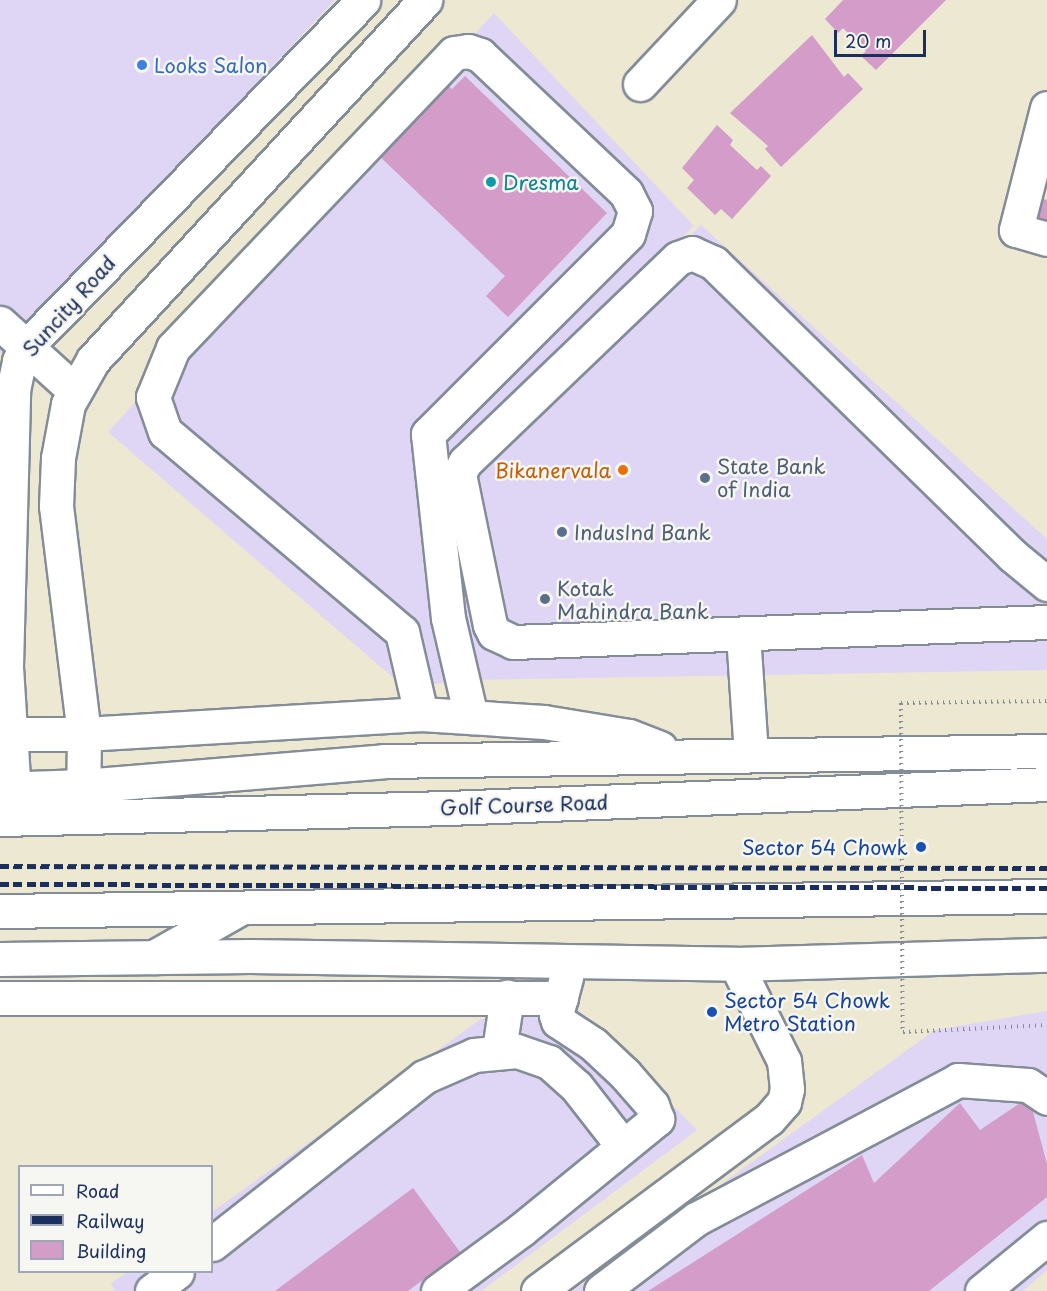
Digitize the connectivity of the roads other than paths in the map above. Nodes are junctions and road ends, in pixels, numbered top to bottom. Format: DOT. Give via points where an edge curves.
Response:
graph roads {
  1 [pos="363,0"];
  2 [pos="425,0"];
  3 [pos="719,0"];
  4 [pos="640,84"];
  5 [pos="1047,108"];
  6 [pos="1047,239"];
  7 [pos="0,323"];
  8 [pos="25,348"];
  9 [pos="74,390"];
  10 [pos="1047,584"];
  11 [pos="1047,622"];
  12 [pos="743,634"];
  13 [pos="421,714"];
  14 [pos="471,717"];
  15 [pos="5,734"];
  16 [pos="84,735"];
  17 [pos="1047,752"];
  18 [pos="751,754"];
  19 [pos="681,756"];
  20 [pos="1047,784"];
  21 [pos="83,801"];
  22 [pos="8,804"];
  23 [pos="1047,896"];
  24 [pos="240,908"];
  25 [pos="0,911"];
  26 [pos="1047,955"];
  27 [pos="154,957"];
  28 [pos="0,959"];
  29 [pos="570,961"];
  30 [pos="736,964"];
  31 [pos="507,997"];
  32 [pos="0,999"];
  33 [pos="558,1007"];
  34 [pos="499,1050"];
  35 [pos="538,1057"];
  36 [pos="1047,1098"];
  37 [pos="622,1145"];
  38 [pos="1047,1238"];
  39 [pos="213,1243"];
  40 [pos="176,1273"];
  41 [pos="152,1291"];
  42 [pos="438,1291"];
  43 [pos="538,1291"];
  44 [pos="601,1291"];
  45 [pos="982,1291"];
  1 -- 8 [label="street, Suncity Road"];
  2 -- 9 [label="street" via="93,360"];
  3 -- 4 [label="street"];
  5 -- 6 [label="street" via="1016,230"];
  7 -- 8 [label="street"];
  8 -- 9 [label="street"];
  8 -- 15 [label="street, Suncity Road" via="13,390"];
  9 -- 16 [label="street" via="61,427 56,506"];
  10 -- 12 [label="street" via="1013,556 714,263 692,253 678,258 661,274 465,462 459,474 490,625 502,638 513,642"];
  11 -- 12 [label="street"];
  12 -- 18 [label="street"];
  13 -- 14 [label="street"];
  13 -- 14 [label="street" via="402,632 165,432 153,397 173,348 454,53 468,51 480,55 626,193 635,211 628,234 428,434 448,618"];
  13 -- 16 [label="street"];
  14 -- 19 [label="street" via="544,722 630,736"];
  15 -- 16 [label="street"];
  15 -- 22 [label="street, Suncity Road"];
  16 -- 21 [label="street"];
  17 -- 18 [label="street"];
  18 -- 19 [label="street"];
  19 -- 21 [label="street" via="384,761"];
  20 -- 21 [label="street, Golf Course Road" via="448,808"];
  21 -- 22 [label="street, Golf Course Road"];
  23 -- 24 [label="street"];
  24 -- 25 [label="street"];
  24 -- 27 [label="street"];
  26 -- 30 [label="street"];
  27 -- 28 [label="street"];
  27 -- 29 [label="street"];
  29 -- 30 [label="street"];
  29 -- 33 [label="street"];
  30 -- 43 [label="street" via="784,1061 784,1102 769,1119"];
  31 -- 32 [label="street"];
  31 -- 33 [label="street"];
  31 -- 34 [label="street"];
  33 -- 35 [label="street"];
  33 -- 37 [label="street" via="561,1024 604,1054 656,1112 653,1124"];
  34 -- 35 [label="street"];
  34 -- 39 [label="street" via="446,1064 424,1077"];
  35 -- 37 [label="street" via="576,1086"];
  36 -- 44 [label="street" via="1028,1085 958,1080 696,1220"];
  37 -- 42 [label="street" via="520,1230"];
  38 -- 45 [label="street"];
  40 -- 41 [label="street"];
}
